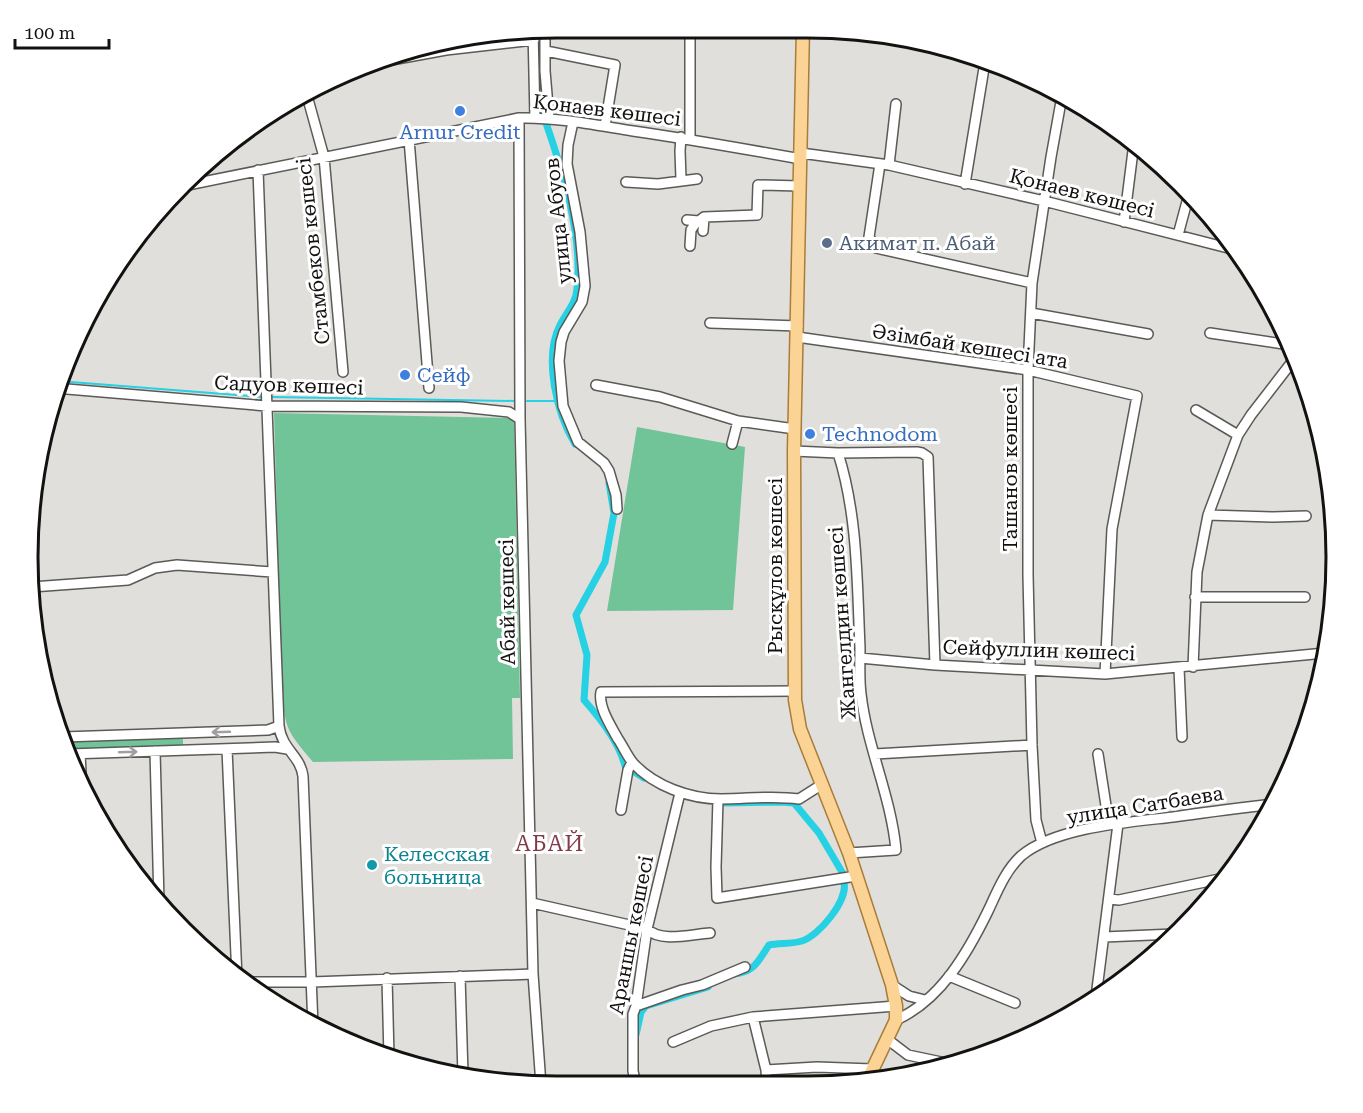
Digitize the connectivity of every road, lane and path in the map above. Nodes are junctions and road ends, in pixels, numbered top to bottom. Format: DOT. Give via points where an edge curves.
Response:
graph roads {
  1 [pos="545,38"];
  2 [pos="690,38"];
  3 [pos="803,38"];
  4 [pos="533,39"];
  5 [pos="496,41"];
  6 [pos="546,51"];
  7 [pos="432,53"];
  8 [pos="984,69"];
  9 [pos="308,101"];
  10 [pos="896,104"];
  11 [pos="1061,104"];
  12 [pos="519,118"];
  13 [pos="535,118"];
  14 [pos="549,118"];
  15 [pos="573,122"];
  16 [pos="605,126"];
  17 [pos="686,138"];
  18 [pos="409,140"];
  19 [pos="1133,153"];
  20 [pos="801,156"];
  21 [pos="324,157"];
  22 [pos="885,165"];
  23 [pos="258,170"];
  24 [pos="681,179"];
  25 [pos="697,179"];
  26 [pos="626,182"];
  27 [pos="197,183"];
  28 [pos="965,184"];
  29 [pos="800,186"];
  30 [pos="1044,201"];
  31 [pos="1186,203"];
  32 [pos="696,219"];
  33 [pos="1124,222"];
  34 [pos="703,231"];
  35 [pos="1178,235"];
  36 [pos="690,246"];
  37 [pos="1222,246"];
  38 [pos="1032,283"];
  39 [pos="1031,313"];
  40 [pos="710,323"];
  41 [pos="797,331"];
  42 [pos="1210,333"];
  43 [pos="1148,334"];
  44 [pos="1279,343"];
  45 [pos="1289,366"];
  46 [pos="1028,370"];
  47 [pos="343,372"];
  48 [pos="596,386"];
  49 [pos="429,388"];
  50 [pos="65,389"];
  51 [pos="267,406"];
  52 [pos="1197,410"];
  53 [pos="520,419"];
  54 [pos="738,421"];
  55 [pos="795,429"];
  56 [pos="1238,435"];
  57 [pos="732,444"];
  58 [pos="794,451"];
  59 [pos="838,453"];
  60 [pos="617,509"];
  61 [pos="1208,515"];
  62 [pos="1306,516"];
  63 [pos="272,572"];
  64 [pos="39,586"];
  65 [pos="1195,597"];
  66 [pos="1305,597"];
  67 [pos="1317,654"];
  68 [pos="860,658"];
  69 [pos="935,665"];
  70 [pos="1193,667"];
  71 [pos="1179,668"];
  72 [pos="1029,669"];
  73 [pos="1105,674"];
  74 [pos="794,691"];
  75 [pos="279,730"];
  76 [pos="70,737"];
  77 [pos="1182,737"];
  78 [pos="1032,745"];
  79 [pos="272,747"];
  80 [pos="227,749"];
  81 [pos="287,749"];
  82 [pos="155,751"];
  83 [pos="77,754"];
  84 [pos="80,754"];
  85 [pos="875,754"];
  86 [pos="1098,754"];
  87 [pos="632,762"];
  88 [pos="80,763"];
  89 [pos="821,785"];
  90 [pos="680,793"];
  91 [pos="718,799"];
  92 [pos="1262,805"];
  93 [pos="621,810"];
  94 [pos="1113,825"];
  95 [pos="1042,843"];
  96 [pos="849,853"];
  97 [pos="856,876"];
  98 [pos="1212,880"];
  99 [pos="159,890"];
  100 [pos="1109,899"];
  101 [pos="532,903"];
  102 [pos="647,929"];
  103 [pos="710,933"];
  104 [pos="1161,935"];
  105 [pos="1104,937"];
  106 [pos="236,964"];
  107 [pos="745,967"];
  108 [pos="533,974"];
  109 [pos="460,976"];
  110 [pos="949,976"];
  111 [pos="387,978"];
  112 [pos="260,982"];
  113 [pos="312,982"];
  114 [pos="892,985"];
  115 [pos="1097,986"];
  116 [pos="925,1000"];
  117 [pos="1015,1003"];
  118 [pos="636,1006"];
  119 [pos="896,1006"];
  120 [pos="313,1014"];
  121 [pos="753,1017"];
  122 [pos="896,1020"];
  123 [pos="887,1039"];
  124 [pos="673,1041"];
  125 [pos="390,1048"];
  126 [pos="932,1060"];
  127 [pos="463,1067"];
  128 [pos="766,1070"];
  129 [pos="872,1071"];
  130 [pos="855,1073"];
  131 [pos="539,1075"];
  132 [pos="634,1076"];
  133 [pos="766,1076"];
  1 -- 6 [label="street"];
  2 -- 17 [label="street"];
  3 -- 20 [label="main road, Рысқұлов көшесі"];
  4 -- 13 [label="street"];
  5 -- 7 [label="street"];
  6 -- 14 [label="street"];
  6 -- 16 [label="street" via="615,65"];
  8 -- 28 [label="street"];
  9 -- 21 [label="street, Стамбеков көшесі"];
  10 -- 22 [label="street"];
  11 -- 30 [label="street, Ташанов көшесі"];
  12 -- 13 [label="street, Қонаев көшесі"];
  12 -- 18 [label="street, Қонаев көшесі"];
  12 -- 53 [label="street, Абай көшесі"];
  13 -- 14 [label="street, Қонаев көшесі"];
  14 -- 15 [label="street, Қонаев көшесі"];
  15 -- 16 [label="street, Қонаев көшесі"];
  15 -- 60 [label="street, улица Абуов" via="567,164 585,286 582,302 564,332 560,348 563,406 578,442 609,471"];
  16 -- 17 [label="street, Қонаев көшесі"];
  17 -- 20 [label="street, Қонаев көшесі"];
  17 -- 24 [label="street" via="680,151"];
  18 -- 21 [label="street, Қонаев көшесі"];
  18 -- 49 [label="street"];
  19 -- 33 [label="street"];
  20 -- 22 [label="street, Қонаев көшесі"];
  20 -- 29 [label="main road, Рысқұлов көшесі"];
  21 -- 23 [label="street, Қонаев көшесі"];
  21 -- 47 [label="street, Стамбеков көшесі"];
  22 -- 28 [label="street, Қонаев көшесі"];
  22 -- 38 [label="street" via="869,237 876,248"];
  23 -- 27 [label="street, Қонаев көшесі"];
  23 -- 51 [label="street"];
  24 -- 25 [label="street"];
  24 -- 26 [label="street" via="658,184"];
  28 -- 30 [label="street, Қонаев көшесі"];
  29 -- 32 [label="street" via="758,185 757,215"];
  29 -- 41 [label="main road, Рысқұлов көшесі"];
  30 -- 33 [label="street, Қонаев көшесі"];
  30 -- 38 [label="street, Ташанов көшесі"];
  31 -- 35 [label="street, Қонаев көшесі"];
  32 -- 34 [label="street"];
  32 -- 36 [label="street"];
  33 -- 35 [label="street, Қонаев көшесі"];
  35 -- 37 [label="street, Қонаев көшесі"];
  38 -- 39 [label="street, Ташанов көшесі"];
  39 -- 43 [label="street"];
  39 -- 46 [label="street, Ташанов көшесі"];
  40 -- 41 [label="street, Әзімбай көшесі ата"];
  41 -- 46 [label="street, Әзімбай көшесі ата"];
  41 -- 55 [label="main road, Рысқұлов көшесі"];
  42 -- 44 [label="street"];
  45 -- 56 [label="street"];
  46 -- 72 [label="street, Ташанов көшесі"];
  46 -- 73 [label="street, Әзімбай көшесі ата" via="1137,396 1112,529"];
  48 -- 54 [label="street" via="660,397"];
  50 -- 51 [label="street, Садуов көшесі"];
  51 -- 53 [label="street, Садуов көшесі" via="461,407 509,412"];
  51 -- 63 [label="street"];
  52 -- 56 [label="street"];
  53 -- 101 [label="street, Абай көшесі"];
  54 -- 55 [label="street"];
  54 -- 57 [label="street"];
  55 -- 58 [label="main road, Рысқұлов көшесі"];
  56 -- 61 [label="street"];
  58 -- 59 [label="street"];
  58 -- 74 [label="main road, Рысқұлов көшесі"];
  59 -- 68 [label="street, Жангелдин көшесі" via="851,502"];
  59 -- 69 [label="street" via="917,452 928,457"];
  61 -- 62 [label="street"];
  61 -- 65 [label="street"];
  63 -- 64 [label="street" via="177,566 155,568 128,580"];
  63 -- 75 [label="street"];
  65 -- 66 [label="street"];
  65 -- 70 [label="street"];
  67 -- 70 [label="street, Сейфуллин көшесі"];
  68 -- 69 [label="street, Сейфуллин көшесі"];
  68 -- 85 [label="street, Жангелдин көшесі" via="861,695"];
  69 -- 72 [label="street, Сейфуллин көшесі"];
  70 -- 71 [label="street, Сейфуллин көшесі"];
  71 -- 73 [label="street, Сейфуллин көшесі"];
  71 -- 77 [label="street"];
  72 -- 73 [label="street, Сейфуллин көшесі"];
  72 -- 78 [label="street, Ташанов көшесі"];
  74 -- 87 [label="street" via="601,692 603,707"];
  74 -- 89 [label="main road, Рысқұлов көшесі" via="798,720"];
  75 -- 76 [label="street, one-way"];
  75 -- 79 [label="street"];
  75 -- 81 [label="street"];
  78 -- 85 [label="street"];
  78 -- 95 [label="street, Ташанов көшесі" via="1035,820"];
  79 -- 80 [label="street"];
  79 -- 81 [label="street"];
  80 -- 82 [label="street"];
  80 -- 106 [label="street"];
  81 -- 113 [label="street" via="297,759 303,776"];
  84 -- 82 [label="street, one-way"];
  82 -- 99 [label="street"];
  83 -- 84 [label="street"];
  84 -- 88 [label="street"];
  85 -- 96 [label="street, Жангелдин көшесі" via="896,850"];
  86 -- 94 [label="street"];
  87 -- 90 [label="street"];
  87 -- 93 [label="street"];
  89 -- 91 [label="street" via="799,799"];
  89 -- 96 [label="main road, Рысқұлов көшесі"];
  90 -- 91 [label="street"];
  90 -- 102 [label="street, Араншы көшесі"];
  91 -- 97 [label="street" via="717,898"];
  92 -- 94 [label="street, улица Сатбаева"];
  94 -- 95 [label="street, улица Сатбаева"];
  94 -- 100 [label="street"];
  95 -- 110 [label="street, улица Сатбаева" via="1020,857 1008,871 971,945"];
  96 -- 97 [label="main road, Рысқұлов көшесі"];
  97 -- 114 [label="main road, Рысқұлов көшесі"];
  98 -- 100 [label="street"];
  100 -- 105 [label="street"];
  101 -- 102 [label="street"];
  101 -- 108 [label="street, Абай көшесі"];
  102 -- 103 [label="street" via="665,936"];
  102 -- 118 [label="street, Араншы көшесі"];
  104 -- 105 [label="street"];
  105 -- 115 [label="street"];
  107 -- 118 [label="street"];
  108 -- 109 [label="street" via="511,971"];
  108 -- 131 [label="street, Абай көшесі"];
  109 -- 111 [label="street"];
  109 -- 127 [label="street"];
  110 -- 116 [label="street, улица Сатбаева"];
  110 -- 117 [label="street"];
  111 -- 113 [label="street"];
  111 -- 125 [label="street"];
  112 -- 113 [label="street"];
  113 -- 120 [label="street"];
  114 -- 116 [label="street"];
  114 -- 119 [label="main road, Рысқұлов көшесі"];
  116 -- 122 [label="street, улица Сатбаева"];
  118 -- 132 [label="street, Араншы көшесі" via="632,1032"];
  119 -- 121 [label="street"];
  119 -- 122 [label="main road, Рысқұлов көшесі"];
  121 -- 124 [label="street" via="711,1026"];
  121 -- 128 [label="street"];
  122 -- 123 [label="main road, Рысқұлов көшесі"];
  123 -- 126 [label="street" via="908,1055"];
  123 -- 129 [label="main road, Рысқұлов көшесі"];
  128 -- 130 [label="street" via="817,1067"];
  128 -- 133 [label="street"];
}
